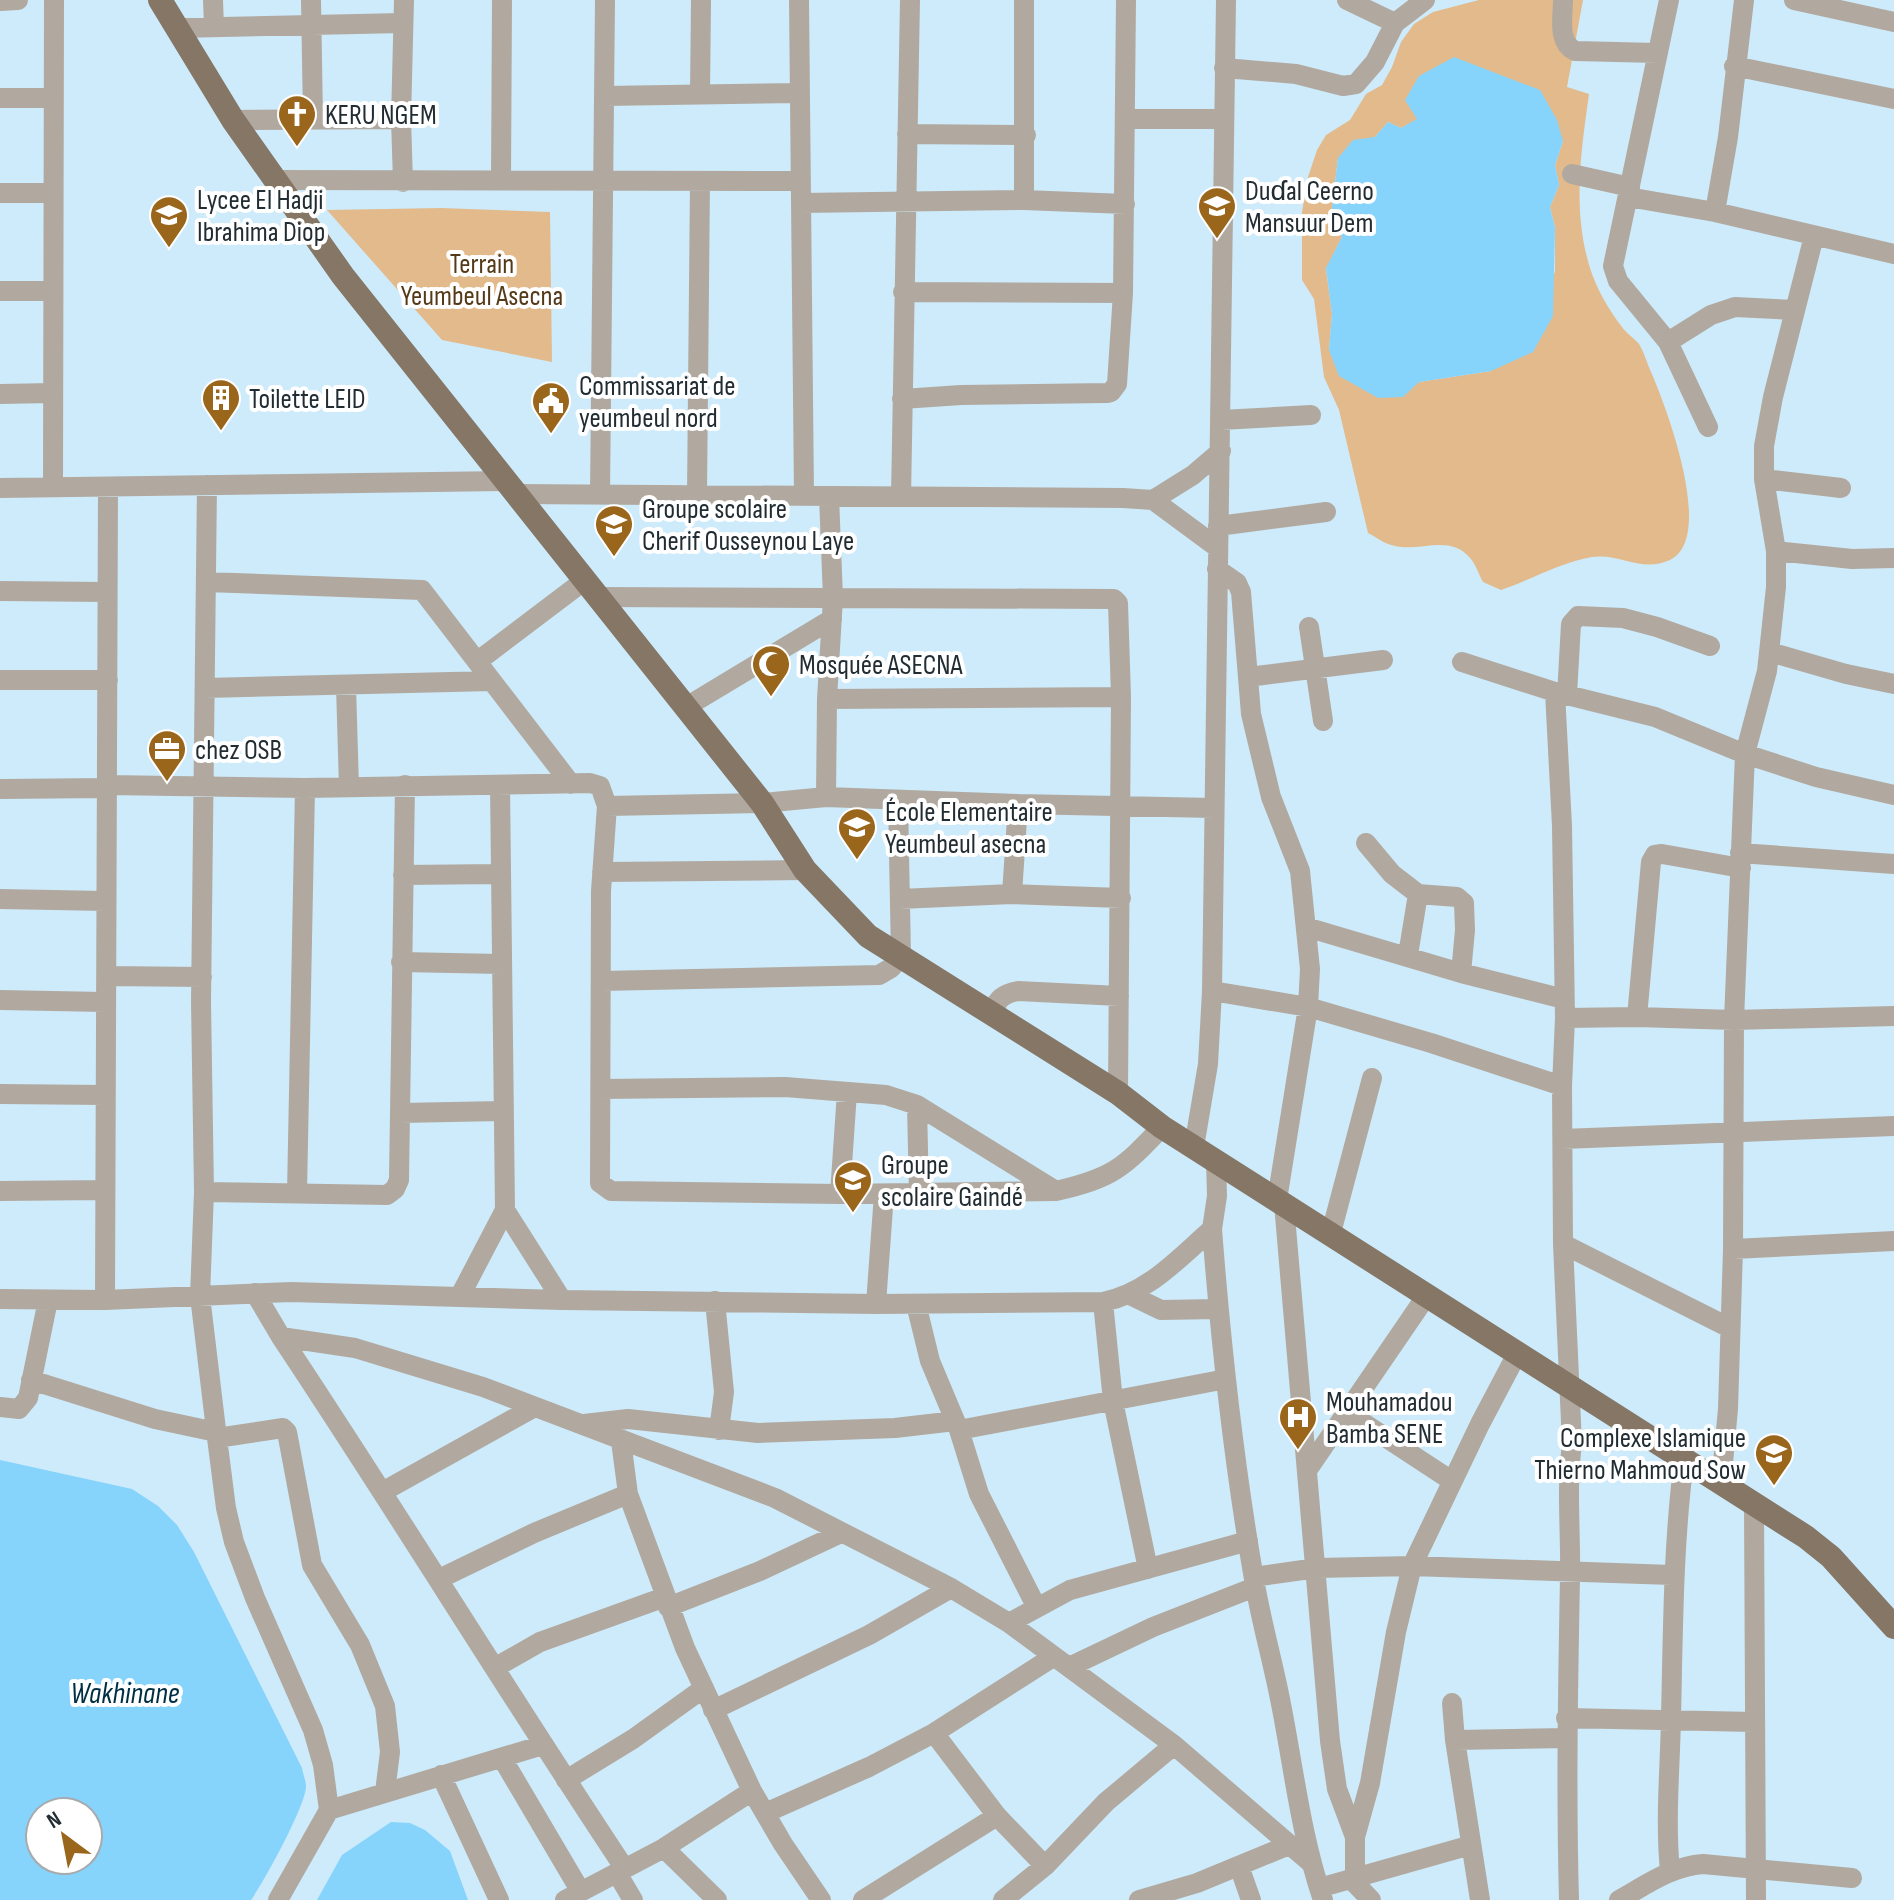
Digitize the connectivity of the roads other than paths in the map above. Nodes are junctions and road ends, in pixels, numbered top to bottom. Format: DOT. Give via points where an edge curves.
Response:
graph roads {
  1 [pos="18,0"];
  2 [pos="54,0"];
  3 [pos="160,0"];
  4 [pos="213,0"];
  5 [pos="311,0"];
  6 [pos="404,0"];
  7 [pos="502,0"];
  8 [pos="605,0"];
  9 [pos="701,0"];
  10 [pos="799,0"];
  11 [pos="910,0"];
  12 [pos="1024,0"];
  13 [pos="1126,0"];
  14 [pos="1226,0"];
  15 [pos="1347,0"];
  16 [pos="1425,0"];
  17 [pos="1563,0"];
  18 [pos="1669,0"];
  19 [pos="1744,0"];
  20 [pos="1794,0"];
  21 [pos="0,1"];
  22 [pos="1894,22"];
  23 [pos="403,23"];
  24 [pos="1395,23"];
  25 [pos="311,26"];
  26 [pos="214,27"];
  27 [pos="178,28"];
  28 [pos="1657,53"];
  29 [pos="1734,66"];
  30 [pos="1224,68"];
  31 [pos="800,93"];
  32 [pos="700,94"];
  33 [pos="604,96"];
  34 [pos="0,98"];
  35 [pos="54,98"];
  36 [pos="1894,99"];
  37 [pos="313,119"];
  38 [pos="401,119"];
  39 [pos="1126,119"];
  40 [pos="1223,119"];
  41 [pos="233,120"];
  42 [pos="907,134"];
  43 [pos="1026,135"];
  44 [pos="1572,174"];
  45 [pos="274,180"];
  46 [pos="501,180"];
  47 [pos="604,181"];
  48 [pos="700,181"];
  49 [pos="801,181"];
  50 [pos="403,182"];
  51 [pos="1629,192"];
  52 [pos="0,193"];
  53 [pos="53,193"];
  54 [pos="1024,200"];
  55 [pos="801,203"];
  56 [pos="906,203"];
  57 [pos="1125,204"];
  58 [pos="1715,212"];
  59 [pos="1814,236"];
  60 [pos="1894,254"];
  61 [pos="0,291"];
  62 [pos="53,291"];
  63 [pos="903,292"];
  64 [pos="1123,293"];
  65 [pos="1795,310"];
  66 [pos="1668,342"];
  67 [pos="52,393"];
  68 [pos="0,394"];
  69 [pos="902,399"];
  70 [pos="1311,415"];
  71 [pos="1221,420"];
  72 [pos="1708,427"];
  73 [pos="1221,451"];
  74 [pos="1764,479"];
  75 [pos="207,485"];
  76 [pos="53,487"];
  77 [pos="108,487"];
  78 [pos="511,487"];
  79 [pos="0,488"];
  80 [pos="1841,488"];
  81 [pos="600,495"];
  82 [pos="697,495"];
  83 [pos="804,496"];
  84 [pos="829,496"];
  85 [pos="901,497"];
  86 [pos="1153,500"];
  87 [pos="1326,512"];
  88 [pos="1218,526"];
  89 [pos="1776,551"];
  90 [pos="1218,558"];
  91 [pos="1894,558"];
  92 [pos="206,582"];
  93 [pos="591,589"];
  94 [pos="0,591"];
  95 [pos="106,592"];
  96 [pos="833,598"];
  97 [pos="832,619"];
  98 [pos="1309,627"];
  99 [pos="1710,646"];
  100 [pos="1770,652"];
  101 [pos="1383,660"];
  102 [pos="478,661"];
  103 [pos="1462,662"];
  104 [pos="1316,667"];
  105 [pos="1248,677"];
  106 [pos="0,680"];
  107 [pos="108,680"];
  108 [pos="492,681"];
  109 [pos="1894,684"];
  110 [pos="346,686"];
  111 [pos="205,688"];
  112 [pos="1561,694"];
  113 [pos="1121,697"];
  114 [pos="827,699"];
  115 [pos="686,707"];
  116 [pos="1323,721"];
  117 [pos="1745,754"];
  118 [pos="571,784"];
  119 [pos="204,785"];
  120 [pos="405,785"];
  121 [pos="500,785"];
  122 [pos="107,787"];
  123 [pos="349,787"];
  124 [pos="305,788"];
  125 [pos="0,789"];
  126 [pos="1894,795"];
  127 [pos="826,797"];
  128 [pos="898,800"];
  129 [pos="762,803"];
  130 [pos="1018,804"];
  131 [pos="607,806"];
  132 [pos="1120,806"];
  133 [pos="1214,808"];
  134 [pos="1366,843"];
  135 [pos="1741,861"];
  136 [pos="1894,864"];
  137 [pos="805,870"];
  138 [pos="602,872"];
  139 [pos="500,874"];
  140 [pos="403,875"];
  141 [pos="1012,894"];
  142 [pos="1418,894"];
  143 [pos="1121,898"];
  144 [pos="0,899"];
  145 [pos="900,899"];
  146 [pos="105,901"];
  147 [pos="1306,927"];
  148 [pos="1408,955"];
  149 [pos="901,957"];
  150 [pos="401,962"];
  151 [pos="501,964"];
  152 [pos="1461,973"];
  153 [pos="108,976"];
  154 [pos="202,977"];
  155 [pos="602,981"];
  156 [pos="1212,991"];
  157 [pos="1119,996"];
  158 [pos="0,1000"];
  159 [pos="105,1002"];
  160 [pos="1308,1007"];
  161 [pos="1565,1008"];
  162 [pos="991,1013"];
  163 [pos="1894,1016"];
  164 [pos="1637,1017"];
  165 [pos="1734,1020"];
  166 [pos="1372,1078"];
  167 [pos="1562,1086"];
  168 [pos="601,1089"];
  169 [pos="847,1092"];
  170 [pos="1118,1093"];
  171 [pos="0,1094"];
  172 [pos="105,1095"];
  173 [pos="917,1105"];
  174 [pos="502,1111"];
  175 [pos="400,1113"];
  176 [pos="1894,1126"];
  177 [pos="1162,1127"];
  178 [pos="1734,1134"];
  179 [pos="1563,1139"];
  180 [pos="1194,1147"];
  181 [pos="1216,1161"];
  182 [pos="105,1190"];
  183 [pos="0,1191"];
  184 [pos="1056,1191"];
  185 [pos="204,1192"];
  186 [pos="297,1193"];
  187 [pos="840,1194"];
  188 [pos="884,1194"];
  189 [pos="919,1194"];
  190 [pos="1281,1202"];
  191 [pos="505,1210"];
  192 [pos="1212,1229"];
  193 [pos="1331,1233"];
  194 [pos="1894,1241"];
  195 [pos="1563,1244"];
  196 [pos="1733,1249"];
  197 [pos="255,1293"];
  198 [pos="1130,1295"];
  199 [pos="1427,1295"];
  200 [pos="200,1296"];
  201 [pos="460,1296"];
  202 [pos="0,1299"];
  203 [pos="48,1300"];
  204 [pos="105,1300"];
  205 [pos="562,1300"];
  206 [pos="715,1301"];
  207 [pos="1103,1302"];
  208 [pos="876,1304"];
  209 [pos="916,1304"];
  210 [pos="1218,1309"];
  211 [pos="1730,1328"];
  212 [pos="281,1337"];
  213 [pos="1518,1352"];
  214 [pos="1226,1379"];
  215 [pos="31,1380"];
  216 [pos="1569,1386"];
  217 [pos="1113,1401"];
  218 [pos="0,1407"];
  219 [pos="533,1408"];
  220 [pos="1347,1412"];
  221 [pos="583,1424"];
  222 [pos="957,1426"];
  223 [pos="719,1430"];
  224 [pos="216,1435"];
  225 [pos="621,1441"];
  226 [pos="1684,1460"];
  227 [pos="1308,1469"];
  228 [pos="1452,1481"];
  229 [pos="1721,1484"];
  230 [pos="384,1491"];
  231 [pos="628,1494"];
  232 [pos="1754,1505"];
  233 [pos="841,1533"];
  234 [pos="1248,1541"];
  235 [pos="1412,1566"];
  236 [pos="1317,1568"];
  237 [pos="1148,1569"];
  238 [pos="1570,1572"];
  239 [pos="1672,1575"];
  240 [pos="439,1579"];
  241 [pos="1254,1582"];
  242 [pos="951,1588"];
  243 [pos="666,1602"];
  244 [pos="1036,1606"];
  245 [pos="1009,1623"];
  246 [pos="1894,1627"];
  247 [pos="1061,1662"];
  248 [pos="496,1667"];
  249 [pos="704,1688"];
  250 [pos="1452,1703"];
  251 [pos="713,1710"];
  252 [pos="1671,1722"];
  253 [pos="1754,1722"];
  254 [pos="1566,1728"];
  255 [pos="934,1733"];
  256 [pos="1455,1740"];
  257 [pos="543,1745"];
  258 [pos="1174,1745"];
  259 [pos="502,1758"];
  260 [pos="441,1775"];
  261 [pos="566,1780"];
  262 [pos="752,1791"];
  263 [pos="385,1792"];
  264 [pos="329,1810"];
  265 [pos="765,1813"];
  266 [pos="997,1816"];
  267 [pos="1355,1837"];
  268 [pos="1289,1845"];
  269 [pos="1471,1845"];
  270 [pos="664,1848"];
  271 [pos="1311,1863"];
  272 [pos="299,1866"];
  273 [pos="1045,1866"];
  274 [pos="1239,1866"];
  275 [pos="1756,1868"];
  276 [pos="621,1871"];
  277 [pos="1670,1871"];
  278 [pos="1353,1878"];
  279 [pos="1852,1878"];
  280 [pos="1321,1894"];
  281 [pos="573,1896"];
  282 [pos="1162,1898"];
  283 [pos="278,1900"];
  284 [pos="295,1900"];
  285 [pos="499,1900"];
  286 [pos="633,1900"];
  287 [pos="717,1900"];
  288 [pos="821,1900"];
  289 [pos="863,1900"];
  290 [pos="1003,1900"];
  291 [pos="1139,1900"];
  292 [pos="1251,1900"];
  293 [pos="1371,1900"];
  294 [pos="1480,1900"];
  295 [pos="1569,1900"];
  296 [pos="1619,1900"];
  297 [pos="1756,1900"];
  1 -- 21 [label="street"];
  2 -- 35 [label="street"];
  3 -- 27 [label="main road"];
  4 -- 26 [label="street"];
  5 -- 25 [label="street"];
  6 -- 23 [label="street"];
  7 -- 46 [label="street"];
  8 -- 33 [label="street"];
  9 -- 32 [label="street"];
  10 -- 31 [label="street"];
  11 -- 42 [label="street"];
  12 -- 43 [label="street"];
  13 -- 39 [label="street"];
  14 -- 30 [label="street"];
  15 -- 24 [label="street"];
  16 -- 24 [label="street"];
  17 -- 28 [label="street" via="1563,40 1575,51"];
  18 -- 28 [label="street"];
  19 -- 29 [label="street"];
  20 -- 22 [label="street"];
  23 -- 25 [label="street"];
  23 -- 38 [label="street"];
  24 -- 30 [label="street" via="1375,62 1356,84"];
  25 -- 26 [label="street"];
  25 -- 37 [label="street"];
  26 -- 27 [label="street"];
  27 -- 41 [label="main road"];
  28 -- 51 [label="street"];
  29 -- 36 [label="street"];
  29 -- 58 [label="street"];
  30 -- 40 [label="street"];
  31 -- 32 [label="street"];
  31 -- 49 [label="street"];
  32 -- 33 [label="street"];
  33 -- 47 [label="street"];
  34 -- 35 [label="street"];
  35 -- 53 [label="street"];
  37 -- 38 [label="street"];
  37 -- 41 [label="street"];
  38 -- 50 [label="street"];
  39 -- 40 [label="street"];
  39 -- 57 [label="street"];
  40 -- 71 [label="street"];
  41 -- 45 [label="main road"];
  42 -- 43 [label="street"];
  42 -- 56 [label="street"];
  43 -- 54 [label="street"];
  44 -- 51 [label="street"];
  45 -- 50 [label="street"];
  45 -- 78 [label="main road" via="343,276"];
  46 -- 47 [label="street"];
  46 -- 50 [label="street"];
  47 -- 48 [label="street"];
  47 -- 81 [label="street"];
  48 -- 49 [label="street"];
  48 -- 82 [label="street"];
  49 -- 55 [label="street"];
  51 -- 58 [label="street"];
  51 -- 66 [label="street" via="1615,274"];
  52 -- 53 [label="street"];
  53 -- 62 [label="street"];
  54 -- 56 [label="street"];
  54 -- 57 [label="street"];
  55 -- 56 [label="street"];
  55 -- 83 [label="street"];
  56 -- 63 [label="street"];
  57 -- 64 [label="street"];
  58 -- 59 [label="street"];
  59 -- 60 [label="street"];
  59 -- 65 [label="street"];
  61 -- 62 [label="street"];
  62 -- 67 [label="street"];
  63 -- 64 [label="street"];
  63 -- 69 [label="street"];
  64 -- 69 [label="street" via="1117,384 1111,392"];
  65 -- 66 [label="street" via="1735,307 1711,315"];
  65 -- 74 [label="street" via="1764,446"];
  66 -- 72 [label="street"];
  67 -- 68 [label="street"];
  67 -- 76 [label="street"];
  69 -- 85 [label="street"];
  70 -- 71 [label="street"];
  71 -- 73 [label="street"];
  73 -- 86 [label="street"];
  73 -- 88 [label="street"];
  74 -- 80 [label="street"];
  74 -- 89 [label="street"];
  75 -- 77 [label="street"];
  75 -- 78 [label="street"];
  75 -- 92 [label="street"];
  76 -- 77 [label="street"];
  76 -- 79 [label="street"];
  77 -- 95 [label="street"];
  78 -- 81 [label="street"];
  78 -- 93 [label="main road"];
  81 -- 82 [label="street"];
  82 -- 83 [label="street"];
  83 -- 84 [label="street"];
  84 -- 85 [label="street"];
  84 -- 96 [label="street"];
  85 -- 86 [label="street"];
  86 -- 90 [label="street"];
  87 -- 88 [label="street"];
  88 -- 90 [label="street"];
  89 -- 91 [label="street"];
  89 -- 100 [label="street"];
  90 -- 105 [label="street" via="1241,592"];
  90 -- 133 [label="street"];
  92 -- 102 [label="street" via="422,590"];
  92 -- 111 [label="street"];
  93 -- 96 [label="street"];
  93 -- 102 [label="street"];
  93 -- 115 [label="main road"];
  94 -- 95 [label="street"];
  95 -- 107 [label="street"];
  96 -- 97 [label="street"];
  96 -- 113 [label="street" via="1114,599"];
  97 -- 114 [label="street"];
  97 -- 115 [label="street"];
  98 -- 104 [label="street"];
  99 -- 112 [label="street" via="1623,618 1578,616 1571,624"];
  100 -- 109 [label="street"];
  100 -- 117 [label="street"];
  101 -- 104 [label="street"];
  102 -- 108 [label="street"];
  103 -- 112 [label="street"];
  104 -- 105 [label="street"];
  104 -- 116 [label="street"];
  105 -- 147 [label="street" via="1264,775 1300,871"];
  106 -- 107 [label="street"];
  107 -- 122 [label="street"];
  108 -- 110 [label="street"];
  108 -- 118 [label="street"];
  110 -- 111 [label="street"];
  110 -- 123 [label="street"];
  111 -- 119 [label="street"];
  112 -- 117 [label="street" via="1655,717"];
  112 -- 161 [label="street"];
  113 -- 114 [label="street"];
  113 -- 132 [label="street"];
  114 -- 127 [label="street"];
  115 -- 129 [label="main road"];
  117 -- 126 [label="street"];
  117 -- 135 [label="street"];
  118 -- 121 [label="street"];
  118 -- 131 [label="street" via="600,786"];
  119 -- 122 [label="street"];
  119 -- 124 [label="street"];
  119 -- 154 [label="street"];
  120 -- 121 [label="street"];
  120 -- 123 [label="street"];
  120 -- 140 [label="street"];
  121 -- 139 [label="street"];
  122 -- 125 [label="street"];
  122 -- 146 [label="street"];
  123 -- 124 [label="street"];
  124 -- 186 [label="street"];
  127 -- 128 [label="street"];
  127 -- 129 [label="street"];
  128 -- 130 [label="street"];
  128 -- 145 [label="street"];
  129 -- 131 [label="street"];
  129 -- 137 [label="main road"];
  130 -- 132 [label="street"];
  130 -- 141 [label="street"];
  131 -- 138 [label="street"];
  132 -- 133 [label="street"];
  132 -- 143 [label="street"];
  133 -- 156 [label="street"];
  134 -- 142 [label="street"];
  135 -- 136 [label="street"];
  135 -- 164 [label="street" via="1655,855"];
  135 -- 165 [label="street"];
  137 -- 138 [label="street"];
  137 -- 149 [label="main road" via="868,936"];
  138 -- 155 [label="street"];
  139 -- 140 [label="street"];
  139 -- 151 [label="street"];
  140 -- 150 [label="street"];
  141 -- 143 [label="street"];
  141 -- 145 [label="street"];
  142 -- 148 [label="street"];
  142 -- 152 [label="street" via="1457,897 1464,903"];
  143 -- 157 [label="street"];
  144 -- 146 [label="street"];
  145 -- 149 [label="street"];
  146 -- 153 [label="street"];
  147 -- 148 [label="street"];
  147 -- 160 [label="street"];
  148 -- 152 [label="street"];
  149 -- 155 [label="street" via="879,975"];
  149 -- 162 [label="main road"];
  150 -- 151 [label="street"];
  150 -- 175 [label="street"];
  151 -- 174 [label="street"];
  152 -- 161 [label="street"];
  153 -- 154 [label="street"];
  153 -- 159 [label="street"];
  154 -- 185 [label="street"];
  155 -- 168 [label="street"];
  156 -- 160 [label="street"];
  156 -- 180 [label="street" via="1208,1064"];
  157 -- 162 [label="street" via="1018,991 1005,993"];
  157 -- 170 [label="street"];
  158 -- 159 [label="street"];
  159 -- 172 [label="street"];
  160 -- 167 [label="street"];
  160 -- 190 [label="street"];
  161 -- 164 [label="street"];
  161 -- 167 [label="street"];
  162 -- 170 [label="main road"];
  163 -- 165 [label="street"];
  164 -- 165 [label="street"];
  165 -- 178 [label="street"];
  166 -- 193 [label="street"];
  167 -- 179 [label="street"];
  168 -- 169 [label="street" via="785,1087"];
  168 -- 187 [label="street" via="600,1183 606,1189"];
  169 -- 173 [label="street" via="886,1095"];
  169 -- 187 [label="street"];
  170 -- 177 [label="main road"];
  171 -- 172 [label="street"];
  172 -- 182 [label="street"];
  173 -- 184 [label="street"];
  173 -- 189 [label="street"];
  174 -- 175 [label="street"];
  174 -- 191 [label="street"];
  175 -- 186 [label="street" via="395,1189 387,1195"];
  176 -- 178 [label="street"];
  177 -- 180 [label="main road"];
  177 -- 184 [label="street" via="1116,1171"];
  178 -- 179 [label="street"];
  178 -- 196 [label="street"];
  179 -- 195 [label="street"];
  180 -- 181 [label="main road"];
  181 -- 190 [label="main road"];
  181 -- 192 [label="street"];
  182 -- 183 [label="street"];
  182 -- 204 [label="street"];
  184 -- 189 [label="street"];
  185 -- 186 [label="street"];
  185 -- 200 [label="street"];
  187 -- 188 [label="street"];
  188 -- 189 [label="street"];
  188 -- 208 [label="street"];
  190 -- 193 [label="main road"];
  190 -- 227 [label="street"];
  191 -- 201 [label="street"];
  191 -- 205 [label="street"];
  192 -- 198 [label="street" via="1159,1277"];
  192 -- 210 [label="street"];
  193 -- 199 [label="main road"];
  194 -- 196 [label="street"];
  195 -- 211 [label="street"];
  195 -- 216 [label="street"];
  196 -- 211 [label="street"];
  197 -- 200 [label="street"];
  197 -- 201 [label="street"];
  197 -- 212 [label="street"];
  198 -- 207 [label="street"];
  198 -- 210 [label="street" via="1170,1312"];
  199 -- 213 [label="main road"];
  199 -- 220 [label="street"];
  200 -- 204 [label="street"];
  200 -- 224 [label="street"];
  201 -- 205 [label="street"];
  202 -- 203 [label="street"];
  203 -- 204 [label="street"];
  203 -- 215 [label="street"];
  205 -- 206 [label="street"];
  206 -- 208 [label="street"];
  206 -- 223 [label="street" via="724,1392"];
  207 -- 209 [label="street"];
  207 -- 217 [label="street"];
  208 -- 209 [label="street"];
  209 -- 222 [label="street" via="930,1361"];
  210 -- 214 [label="street"];
  211 -- 229 [label="street"];
  212 -- 219 [label="street" via="389,1357"];
  212 -- 230 [label="street"];
  213 -- 216 [label="main road"];
  213 -- 228 [label="street"];
  214 -- 217 [label="street"];
  214 -- 234 [label="street"];
  215 -- 218 [label="street" via="28,1398 19,1409"];
  215 -- 224 [label="street"];
  216 -- 226 [label="main road"];
  216 -- 238 [label="street"];
  217 -- 222 [label="street"];
  217 -- 237 [label="street"];
  219 -- 221 [label="street"];
  219 -- 230 [label="street"];
  220 -- 227 [label="street"];
  220 -- 228 [label="street"];
  221 -- 223 [label="street" via="628,1419"];
  221 -- 225 [label="street"];
  222 -- 223 [label="street"];
  222 -- 244 [label="street" via="979,1494"];
  224 -- 263 [label="street" via="283,1428 287,1432 312,1565 360,1645 385,1706 390,1752"];
  224 -- 264 [label="street" via="234,1542 313,1730"];
  225 -- 231 [label="street"];
  225 -- 233 [label="street" via="775,1498"];
  226 -- 229 [label="main road"];
  226 -- 239 [label="street"];
  227 -- 236 [label="street"];
  228 -- 235 [label="street"];
  229 -- 232 [label="main road"];
  230 -- 240 [label="street"];
  231 -- 240 [label="street"];
  231 -- 243 [label="street"];
  232 -- 246 [label="main road" via="1831,1557"];
  232 -- 253 [label="street"];
  233 -- 242 [label="street"];
  233 -- 243 [label="street" via="749,1575"];
  234 -- 237 [label="street"];
  234 -- 241 [label="street"];
  235 -- 236 [label="street"];
  235 -- 238 [label="street"];
  235 -- 267 [label="street"];
  236 -- 241 [label="street"];
  236 -- 267 [label="street" via="1330,1741 1337,1789"];
  237 -- 244 [label="street" via="1070,1590"];
  238 -- 239 [label="street"];
  238 -- 254 [label="street"];
  239 -- 252 [label="street"];
  240 -- 248 [label="street"];
  241 -- 247 [label="street"];
  241 -- 271 [label="street"];
  242 -- 245 [label="street"];
  242 -- 251 [label="street" via="869,1635"];
  243 -- 248 [label="street" via="540,1642"];
  243 -- 249 [label="street"];
  244 -- 245 [label="street"];
  245 -- 247 [label="street"];
  247 -- 255 [label="street"];
  247 -- 258 [label="street"];
  248 -- 257 [label="street"];
  249 -- 251 [label="street"];
  249 -- 261 [label="street"];
  250 -- 256 [label="street"];
  251 -- 262 [label="street"];
  252 -- 253 [label="street"];
  252 -- 254 [label="street"];
  252 -- 277 [label="street" via="1666,1809"];
  253 -- 275 [label="street"];
  254 -- 256 [label="street"];
  254 -- 295 [label="street"];
  255 -- 265 [label="street"];
  255 -- 266 [label="street"];
  256 -- 269 [label="street"];
  257 -- 259 [label="street"];
  257 -- 261 [label="street"];
  258 -- 268 [label="street"];
  258 -- 273 [label="street" via="1106,1802"];
  259 -- 260 [label="street"];
  259 -- 281 [label="street"];
  260 -- 263 [label="street"];
  260 -- 285 [label="street"];
  261 -- 276 [label="street"];
  262 -- 265 [label="street"];
  262 -- 270 [label="street"];
  263 -- 264 [label="street"];
  264 -- 272 [label="street"];
  265 -- 288 [label="street"];
  266 -- 273 [label="street"];
  266 -- 289 [label="street"];
  267 -- 278 [label="street"];
  268 -- 271 [label="street"];
  268 -- 274 [label="street"];
  269 -- 278 [label="street"];
  269 -- 294 [label="street"];
  270 -- 276 [label="street"];
  270 -- 287 [label="street"];
  271 -- 280 [label="street"];
  272 -- 283 [label="street"];
  272 -- 284 [label="street"];
  273 -- 290 [label="street"];
  274 -- 282 [label="street"];
  274 -- 292 [label="street"];
  275 -- 277 [label="street" via="1703,1864"];
  275 -- 279 [label="street"];
  275 -- 297 [label="street"];
  276 -- 281 [label="street"];
  276 -- 286 [label="street"];
  277 -- 296 [label="street"];
  278 -- 280 [label="street"];
  278 -- 293 [label="street"];
  282 -- 291 [label="street"];
}
